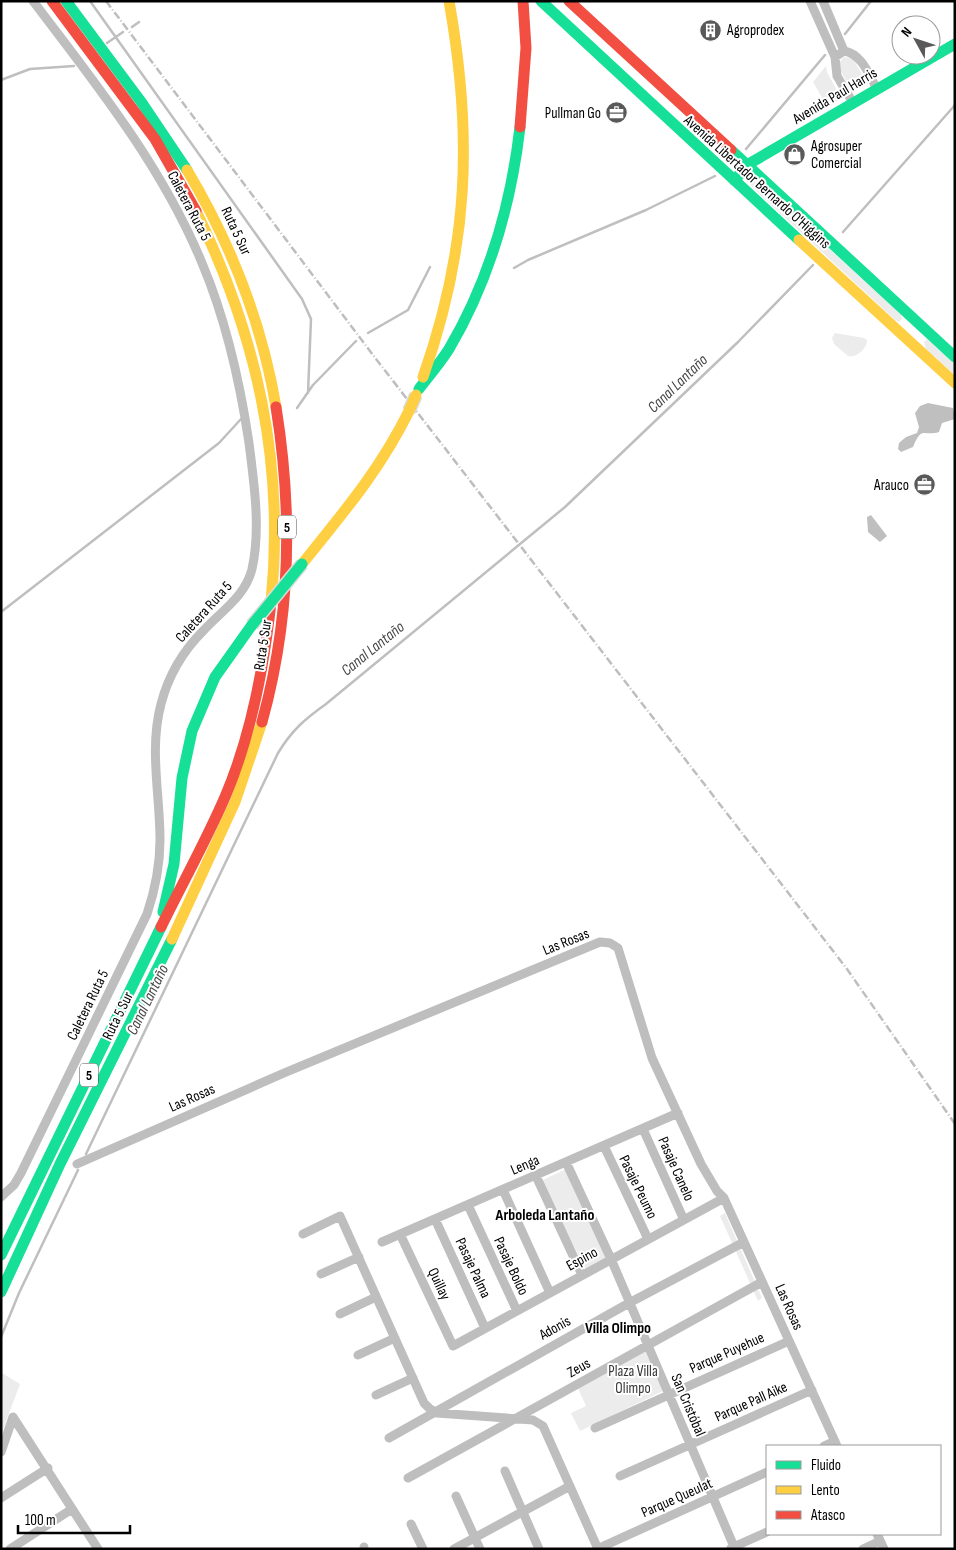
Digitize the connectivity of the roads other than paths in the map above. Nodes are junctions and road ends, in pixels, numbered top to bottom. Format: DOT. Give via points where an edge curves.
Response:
graph roads {
  1 [pos="33,1"];
  2 [pos="52,1"];
  3 [pos="66,1"];
  4 [pos="449,1"];
  5 [pos="523,1"];
  6 [pos="541,1"];
  7 [pos="569,1"];
  8 [pos="810,1"];
  9 [pos="823,1"];
  10 [pos="955,44"];
  11 [pos="844,51"];
  12 [pos="835,57"];
  13 [pos="877,88"];
  14 [pos="853,103"];
  15 [pos="747,165"];
  16 [pos="734,180"];
  17 [pos="920,323"];
  18 [pos="905,338"];
  19 [pos="955,357"];
  20 [pos="955,384"];
  21 [pos="417,392"];
  22 [pos="152,948"];
  23 [pos="678,1114"];
  24 [pos="643,1130"];
  25 [pos="604,1146"];
  26 [pos="566,1162"];
  27 [pos="77,1164"];
  28 [pos="536,1176"];
  29 [pos="503,1190"];
  30 [pos="1,1196"];
  31 [pos="724,1198"];
  32 [pos="468,1205"];
  33 [pos="435,1219"];
  34 [pos="684,1220"];
  35 [pos="303,1234"];
  36 [pos="400,1234"];
  37 [pos="648,1239"];
  38 [pos="382,1242"];
  39 [pos="744,1242"];
  40 [pos="1,1255"];
  41 [pos="358,1257"];
  42 [pos="611,1259"];
  43 [pos="321,1274"];
  44 [pos="582,1275"];
  45 [pos="762,1282"];
  46 [pos="1,1292"];
  47 [pos="550,1293"];
  48 [pos="376,1297"];
  49 [pos="629,1303"];
  50 [pos="517,1311"];
  51 [pos="340,1314"];
  52 [pos="485,1328"];
  53 [pos="395,1338"];
  54 [pos="789,1340"];
  55 [pos="647,1345"];
  56 [pos="453,1346"];
  57 [pos="358,1355"];
  58 [pos="413,1378"];
  59 [pos="812,1390"];
  60 [pos="376,1395"];
  61 [pos="668,1395"];
  62 [pos="434,1411"];
  63 [pos="516,1418"];
  64 [pos="595,1428"];
  65 [pos="389,1438"];
  66 [pos="689,1444"];
  67 [pos="836,1444"];
  68 [pos="1,1452"];
  69 [pos="48,1468"];
  70 [pos="504,1471"];
  71 [pos="766,1472"];
  72 [pos="620,1476"];
  73 [pos="408,1478"];
  74 [pos="570,1486"];
  75 [pos="456,1496"];
  76 [pos="712,1497"];
  77 [pos="1,1498"];
  78 [pos="72,1509"];
  79 [pos="523,1512"];
  80 [pos="411,1524"];
  81 [pos="766,1532"];
  82 [pos="475,1538"];
  83 [pos="881,1541"];
  84 [pos="97,1546"];
  85 [pos="733,1548"];
  86 [pos="10,1549"];
  87 [pos="86,1549"];
  88 [pos="423,1549"];
  89 [pos="454,1549"];
  90 [pos="480,1549"];
  91 [pos="539,1549"];
  92 [pos="597,1549"];
  93 [pos="863,1549"];
  1 -- 30 [label="street, Caletera Ruta 5" via="131,133 169,196 202,263 221,317 242,404 253,478 255,536 252,568 243,589 186,651 163,697 155,751 159,856 147,914 21,1173 14,1185"];
  2 -- 22 [label="main road, Ruta 5 Sur / 5" via="158,144 209,234 228,277 251,346 274,471 276,545 273,598 251,720 225,796"];
  3 -- 46 [label="main road, Ruta 5 Sur / 5" via="184,165 211,212 242,284 264,351 279,423 287,505 286,577 270,693 234,803 190,904"];
  4 -- 21 [label="main road" via="462,97 462,201 446,304"];
  5 -- 21 [label="main road" via="524,103 506,204 488,264 467,314 441,361"];
  6 -- 16 [label="main road, Avenida Libertador Bernardo O'Higgins"];
  7 -- 15 [label="main road, Avenida Libertador Bernardo O'Higgins"];
  8 -- 12 [label="street"];
  9 -- 11 [label="street"];
  10 -- 13 [label="main road, Avenida Paul Harris"];
  11 -- 12 [label="street"];
  11 -- 13 [label="street" via="862,62"];
  12 -- 14 [label="street" via="837,76"];
  13 -- 14 [label="main road, Avenida Paul Harris"];
  14 -- 15 [label="main road, Avenida Paul Harris"];
  15 -- 16 [label="main road, Avenida Paul Harris"];
  15 -- 17 [label="main road, Avenida Libertador Bernardo O'Higgins"];
  16 -- 18 [label="main road, Avenida Libertador Bernardo O'Higgins"];
  17 -- 18 [label="main road"];
  17 -- 19 [label="main road, Avenida Libertador Bernardo O'Higgins"];
  18 -- 20 [label="main road, Avenida Libertador Bernardo O'Higgins"];
  21 -- 22 [label="main road, bridge" via="376,471 215,677 192,731 182,778 174,864"];
  22 -- 40 [label="main road, Ruta 5 Sur / 5"];
  23 -- 24 [label="street, Lenga"];
  23 -- 27 [label="street, Las Rosas" via="652,1058 618,948 600,942 284,1073"];
  23 -- 31 [label="street, Las Rosas" via="705,1171"];
  24 -- 25 [label="street, Lenga"];
  24 -- 34 [label="street, Pasaje Canelo"];
  25 -- 26 [label="street, Lenga"];
  25 -- 37 [label="street, Pasaje Peumo"];
  26 -- 28 [label="street, Lenga"];
  26 -- 42 [label="street, San Cristóbal"];
  28 -- 29 [label="street, Lenga"];
  28 -- 44 [label="street"];
  29 -- 32 [label="street, Lenga"];
  29 -- 47 [label="street"];
  31 -- 34 [label="street, Espino"];
  31 -- 39 [label="street, Las Rosas"];
  32 -- 33 [label="street, Lenga"];
  32 -- 50 [label="street, Pasaje Boldo"];
  33 -- 36 [label="street, Lenga"];
  33 -- 52 [label="street, Pasaje Palma"];
  34 -- 37 [label="street, Espino"];
  35 -- 41 [label="street" via="340,1216"];
  36 -- 38 [label="street, Lenga"];
  36 -- 56 [label="street, Quillay"];
  37 -- 42 [label="street, Espino"];
  39 -- 45 [label="street, Las Rosas"];
  39 -- 49 [label="street, Adonis"];
  41 -- 43 [label="street"];
  41 -- 48 [label="street"];
  42 -- 44 [label="street, Espino"];
  42 -- 49 [label="street, San Cristóbal"];
  44 -- 47 [label="street, Espino"];
  45 -- 54 [label="street, Las Rosas"];
  45 -- 55 [label="street, Zeus"];
  47 -- 50 [label="street, Espino"];
  48 -- 51 [label="street"];
  48 -- 53 [label="street"];
  49 -- 55 [label="street, San Cristóbal"];
  49 -- 62 [label="street, Adonis"];
  50 -- 52 [label="street, Espino"];
  52 -- 56 [label="street, Espino"];
  53 -- 57 [label="street"];
  53 -- 58 [label="street"];
  54 -- 59 [label="street, Las Rosas"];
  54 -- 61 [label="street, Parque Puyehue"];
  55 -- 61 [label="street, San Cristóbal"];
  55 -- 63 [label="street, Zeus"];
  58 -- 60 [label="street"];
  58 -- 62 [label="street" via="424,1403"];
  59 -- 66 [label="street, Parque Pall Aike"];
  59 -- 67 [label="street, Las Rosas"];
  61 -- 64 [label="street, Parque Puyehue"];
  61 -- 66 [label="street, San Cristóbal"];
  62 -- 63 [label="street"];
  62 -- 65 [label="street, Adonis"];
  63 -- 73 [label="street, Zeus"];
  63 -- 74 [label="street" via="533,1420 543,1426"];
  66 -- 72 [label="street, Parque Pall Aike"];
  66 -- 76 [label="street, San Cristóbal"];
  68 -- 69 [label="street" via="13,1417"];
  69 -- 77 [label="street"];
  69 -- 78 [label="street"];
  70 -- 79 [label="street"];
  71 -- 76 [label="street, Parque Queulat"];
  74 -- 79 [label="street"];
  74 -- 92 [label="street"];
  75 -- 82 [label="street"];
  76 -- 85 [label="street, San Cristóbal"];
  76 -- 92 [label="street, Parque Queulat"];
  78 -- 84 [label="street"];
  78 -- 86 [label="street"];
  79 -- 82 [label="street"];
  79 -- 91 [label="street"];
  80 -- 88 [label="street"];
  81 -- 85 [label="street"];
  82 -- 89 [label="street"];
  82 -- 90 [label="street"];
  83 -- 93 [label="street"];
  84 -- 87 [label="street"];
}
